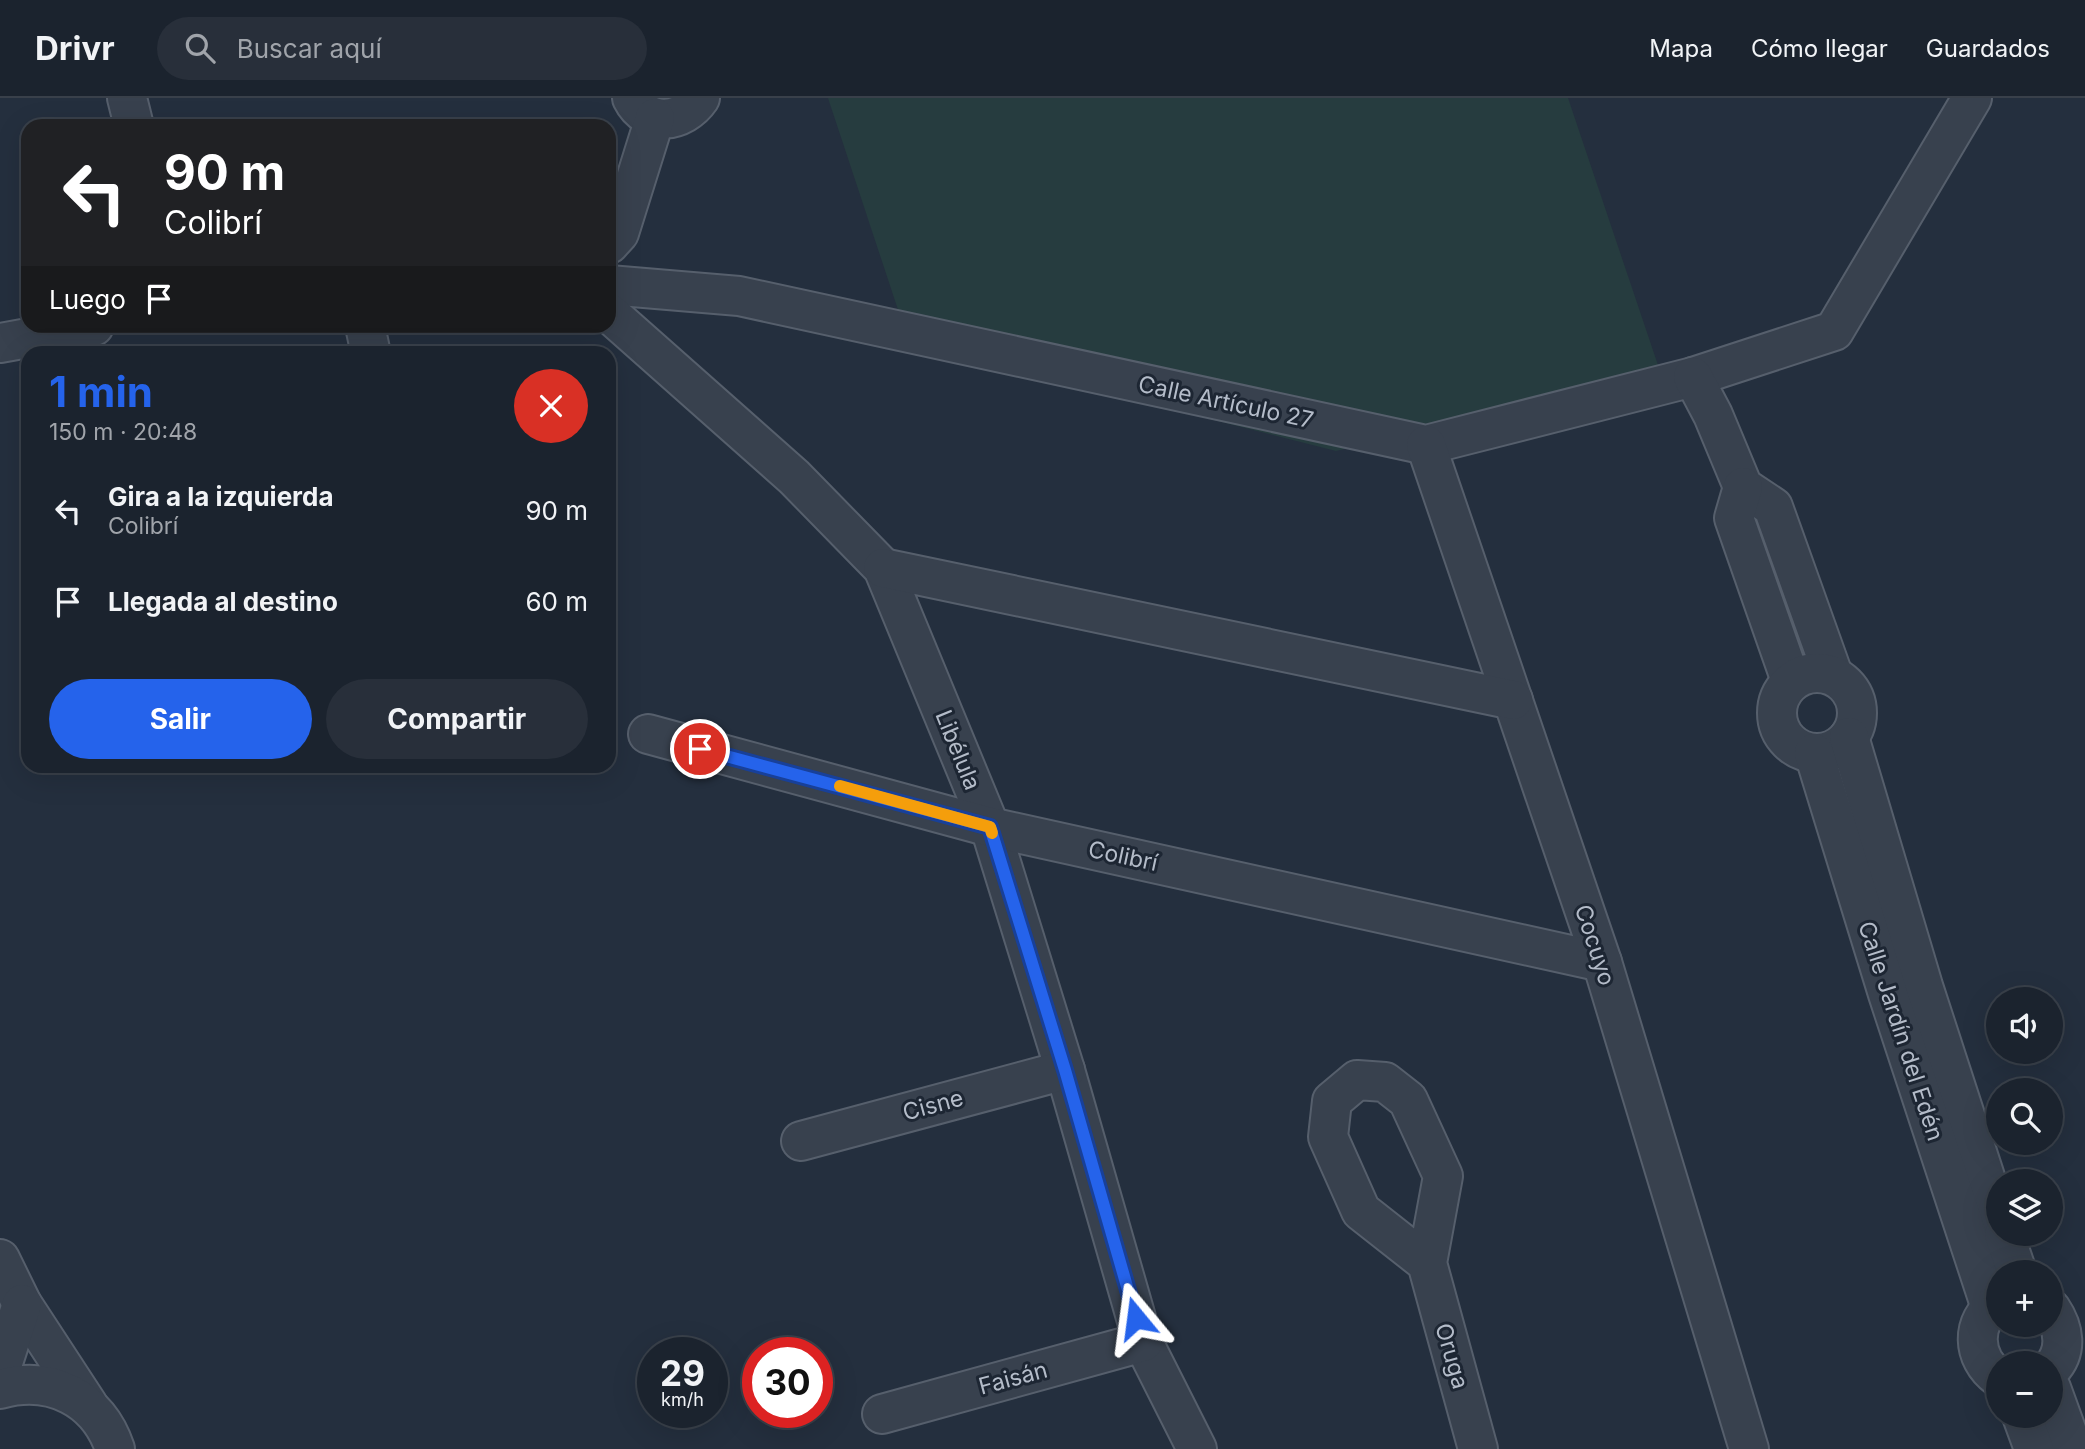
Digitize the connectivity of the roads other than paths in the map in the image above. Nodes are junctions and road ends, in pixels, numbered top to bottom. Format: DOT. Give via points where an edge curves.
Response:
graph roads {
  1 [pos="127,98"];
  2 [pos="700,98"];
  3 [pos="1972,98"];
  4 [pos="643,108"];
  5 [pos="132,119"];
  6 [pos="616,237"];
  7 [pos="616,286"];
  8 [pos="616,319"];
  9 [pos="55,333"];
  10 [pos="0,343"];
  11 [pos="1693,377"];
  12 [pos="1426,445"];
  13 [pos="1743,487"];
  14 [pos="883,568"];
  15 [pos="1833,676"];
  16 [pos="1791,681"];
  17 [pos="1513,700"];
  18 [pos="648,734"];
  19 [pos="1849,737"];
  20 [pos="1814,753"];
  21 [pos="990,827"];
  22 [pos="1602,962"];
  23 [pos="1906,990"];
  24 [pos="1065,1070"];
  25 [pos="801,1141"];
  26 [pos="1986,1187"];
  27 [pos="0,1259"];
  28 [pos="1426,1263"];
  29 [pos="1986,1273"];
  30 [pos="22,1304"];
  31 [pos="1986,1319"];
  32 [pos="1143,1342"];
  33 [pos="1986,1366"];
  34 [pos="0,1372"];
  35 [pos="0,1389"];
  36 [pos="88,1405"];
  37 [pos="882,1414"];
  38 [pos="2063,1421"];
  39 [pos="2026,1428"];
  40 [pos="115,1448"];
  41 [pos="1197,1449"];
  42 [pos="1478,1449"];
  43 [pos="1749,1449"];
  44 [pos="2034,1449"];
  45 [pos="2073,1449"];
  1 -- 5 [label="street"];
  2 -- 4 [label="street" via="681,117 668,120"];
  3 -- 11 [label="street, Calle Artículo 27" via="1834,331"];
  4 -- 6 [label="street"];
  7 -- 12 [label="street, Calle Artículo 27" via="739,296"];
  8 -- 14 [label="street, Libélula" via="794,477"];
  9 -- 10 [label="street"];
  11 -- 12 [label="street, Calle Artículo 27"];
  11 -- 13 [label="street"];
  12 -- 17 [label="street, Cocuyo"];
  13 -- 15 [label="street" via="1773,507"];
  13 -- 16 [label="street" via="1734,518"];
  14 -- 17 [label="street"];
  14 -- 21 [label="street, Libélula"];
  15 -- 16 [label="street" via="1810,673"];
  15 -- 19 [label="street" via="1851,691 1856,702 1855,726"];
  16 -- 20 [label="street" via="1777,705 1781,731 1800,750"];
  17 -- 22 [label="street, Cocuyo"];
  18 -- 21 [label="street, Colibrí"];
  19 -- 20 [label="street" via="1826,752"];
  19 -- 23 [label="street, Calle Jardín del Edén"];
  20 -- 23 [label="street, Calle Jardín del Edén"];
  21 -- 22 [label="street, Colibrí"];
  21 -- 24 [label="street, Libélula"];
  22 -- 43 [label="street, Cocuyo"];
  23 -- 26 [label="street, Calle Jardín del Edén"];
  23 -- 29 [label="street, Calle Jardín del Edén"];
  24 -- 25 [label="street, Cisne"];
  24 -- 32 [label="street, Libélula"];
  27 -- 30 [label="street"];
  28 -- 42 [label="street, Oruga"];
  30 -- 34 [label="street"];
  30 -- 36 [label="street"];
  31 -- 33 [label="street" via="1977,1344"];
  32 -- 37 [label="street, Faisán"];
  32 -- 41 [label="street, Libélula"];
  35 -- 36 [label="street" via="43,1384 67,1391"];
  36 -- 40 [label="street"];
  38 -- 45 [label="street"];
  39 -- 44 [label="street"];
}
